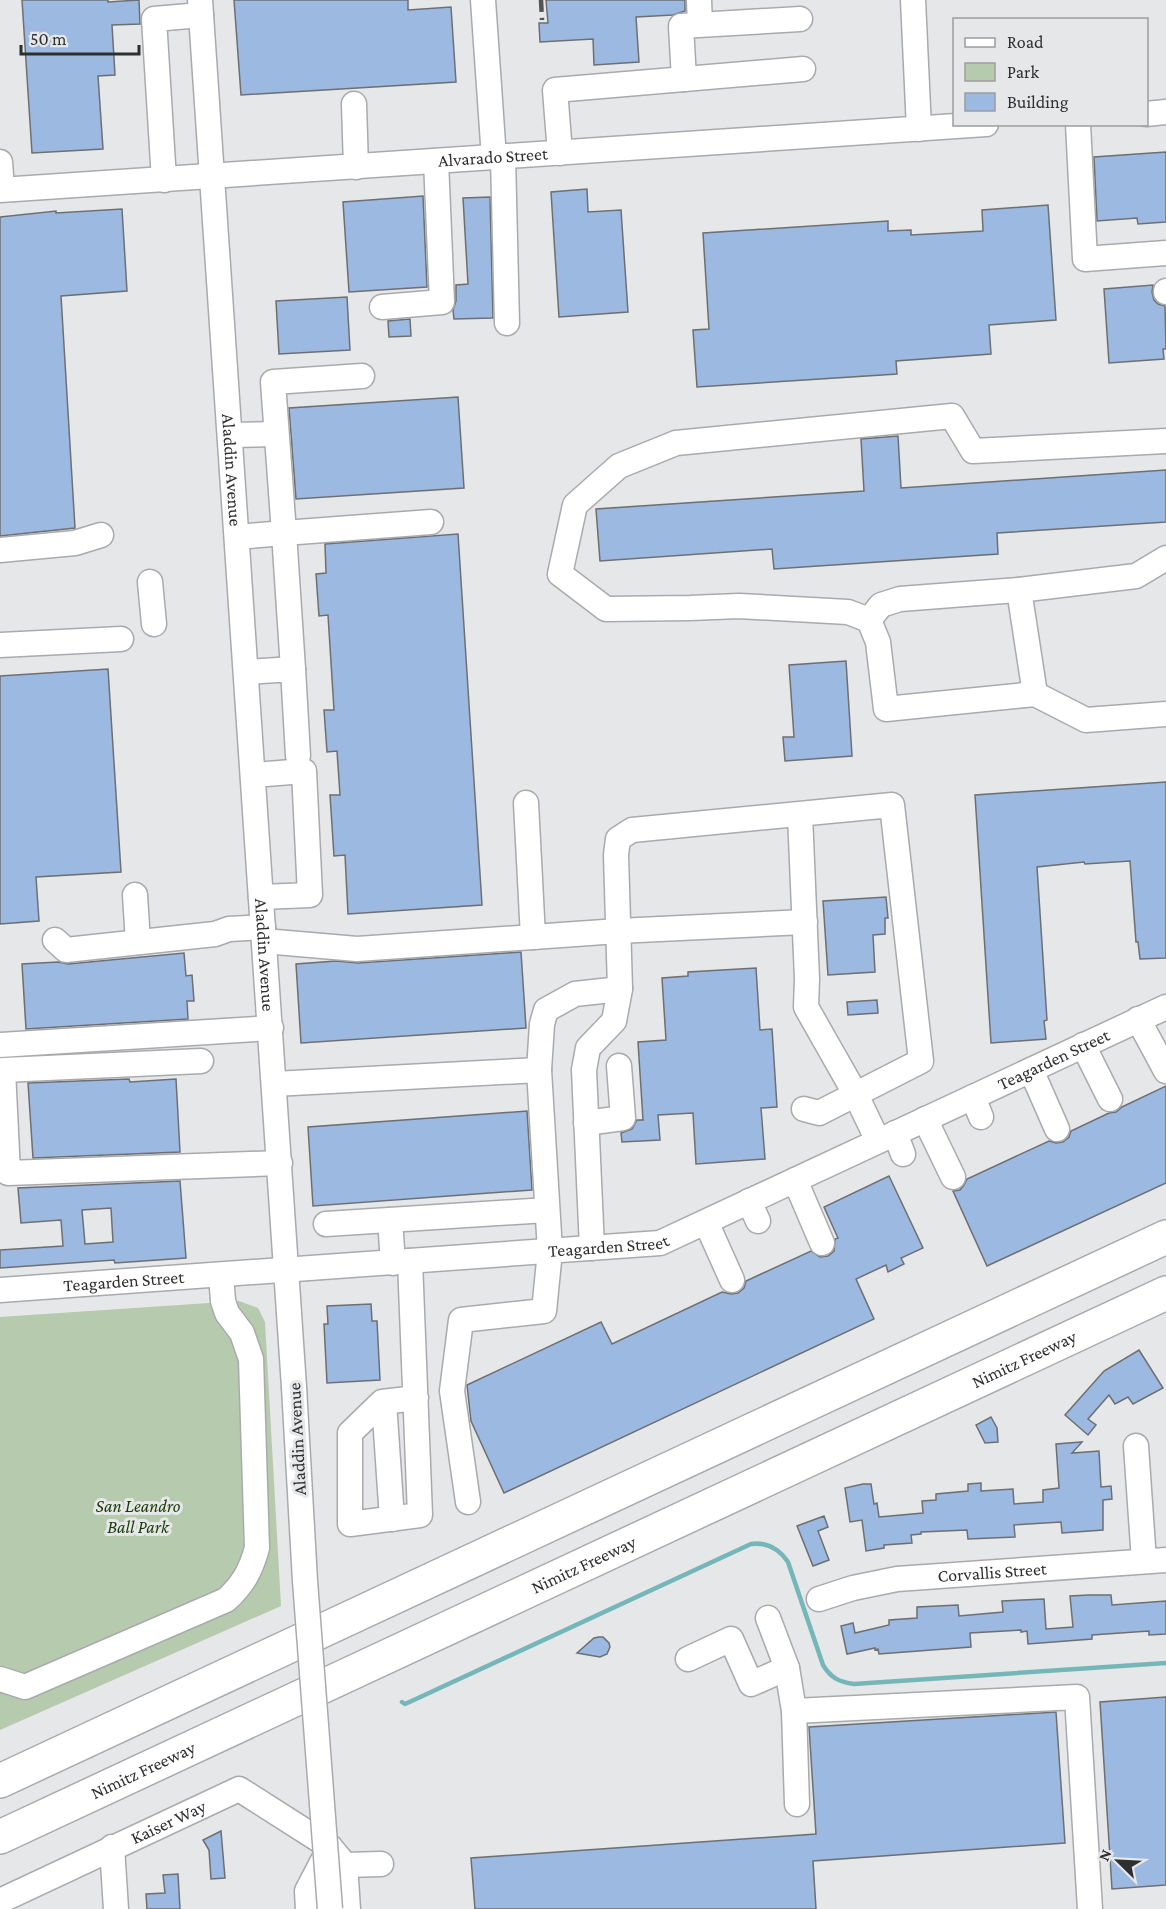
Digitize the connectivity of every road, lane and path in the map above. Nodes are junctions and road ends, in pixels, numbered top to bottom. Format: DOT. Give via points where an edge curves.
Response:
graph roads {
  1 [pos="483,0"];
  2 [pos="699,0"];
  3 [pos="913,0"];
  4 [pos="201,8"];
  5 [pos="800,19"];
  6 [pos="700,24"];
  7 [pos="803,69"];
  8 [pos="684,79"];
  9 [pos="354,104"];
  10 [pos="1166,112"];
  11 [pos="1148,114"];
  12 [pos="959,126"];
  13 [pos="1078,126"];
  14 [pos="919,129"];
  15 [pos="560,153"];
  16 [pos="499,157"];
  17 [pos="436,161"];
  18 [pos="0,164"];
  19 [pos="356,167"];
  20 [pos="213,176"];
  21 [pos="164,180"];
  22 [pos="1,190"];
  23 [pos="1166,253"];
  24 [pos="382,307"];
  25 [pos="507,323"];
  26 [pos="362,376"];
  27 [pos="276,434"];
  28 [pos="231,435"];
  29 [pos="1166,441"];
  30 [pos="431,522"];
  31 [pos="284,533"];
  32 [pos="101,535"];
  33 [pos="237,537"];
  34 [pos="0,550"];
  35 [pos="1166,558"];
  36 [pos="150,582"];
  37 [pos="1019,590"];
  38 [pos="869,620"];
  39 [pos="154,624"];
  40 [pos="121,639"];
  41 [pos="0,645"];
  42 [pos="293,669"];
  43 [pos="247,672"];
  44 [pos="1035,694"];
  45 [pos="1166,714"];
  46 [pos="298,756"];
  47 [pos="253,775"];
  48 [pos="526,803"];
  49 [pos="800,815"];
  50 [pos="135,895"];
  51 [pos="261,897"];
  52 [pos="805,922"];
  53 [pos="618,931"];
  54 [pos="263,935"];
  55 [pos="533,937"];
  56 [pos="55,940"];
  57 [pos="138,942"];
  58 [pos="620,989"];
  59 [pos="1166,1007"];
  60 [pos="1138,1019"];
  61 [pos="271,1028"];
  62 [pos="1083,1045"];
  63 [pos="0,1046"];
  64 [pos="201,1061"];
  65 [pos="620,1066"];
  66 [pos="539,1070"];
  67 [pos="1031,1071"];
  68 [pos="1166,1071"];
  69 [pos="274,1084"];
  70 [pos="856,1095"];
  71 [pos="1110,1099"];
  72 [pos="804,1109"];
  73 [pos="925,1119"];
  74 [pos="586,1123"];
  75 [pos="1057,1129"];
  76 [pos="892,1143"];
  77 [pos="280,1163"];
  78 [pos="953,1177"];
  79 [pos="795,1180"];
  80 [pos="547,1210"];
  81 [pos="390,1220"];
  82 [pos="706,1222"];
  83 [pos="326,1224"];
  84 [pos="1166,1237"];
  85 [pos="822,1243"];
  86 [pos="592,1248"];
  87 [pos="550,1251"];
  88 [pos="401,1262"];
  89 [pos="287,1270"];
  90 [pos="221,1275"];
  91 [pos="732,1280"];
  92 [pos="0,1290"];
  93 [pos="1166,1293"];
  94 [pos="416,1398"];
  95 [pos="384,1402"];
  96 [pos="1136,1446"];
  97 [pos="468,1502"];
  98 [pos="392,1519"];
  99 [pos="1155,1561"];
  100 [pos="819,1599"];
  101 [pos="768,1618"];
  102 [pos="688,1659"];
  103 [pos="787,1668"];
  104 [pos="0,1679"];
  105 [pos="794,1712"];
  106 [pos="0,1781"];
  107 [pos="797,1804"];
  108 [pos="0,1837"];
  109 [pos="112,1847"];
  110 [pos="330,1847"];
  111 [pos="381,1864"];
  112 [pos="345,1865"];
  113 [pos="14,1901"];
  114 [pos="116,1909"];
  115 [pos="308,1909"];
  116 [pos="330,1909"];
  117 [pos="348,1909"];
  118 [pos="1090,1909"];
  1 -- 16 [label="street"];
  2 -- 6 [label="street"];
  3 -- 14 [label="street"];
  4 -- 20 [label="street, Aladdin Avenue"];
  4 -- 21 [label="street" via="154,20"];
  5 -- 6 [label="street"];
  6 -- 8 [label="street" via="681,26"];
  7 -- 8 [label="street"];
  8 -- 15 [label="street" via="555,90"];
  9 -- 19 [label="street"];
  10 -- 11 [label="street"];
  12 -- 14 [label="street, Alvarado Street"];
  13 -- 23 [label="street" via="1085,259"];
  14 -- 15 [label="street, Alvarado Street"];
  15 -- 16 [label="street, Alvarado Street"];
  16 -- 17 [label="street, Alvarado Street"];
  16 -- 25 [label="street"];
  17 -- 19 [label="street, Alvarado Street"];
  17 -- 24 [label="street" via="442,302"];
  18 -- 22 [label="street"];
  19 -- 20 [label="street, Alvarado Street"];
  20 -- 21 [label="street, Alvarado Street"];
  20 -- 28 [label="street, Aladdin Avenue"];
  21 -- 22 [label="street, Alvarado Street"];
  26 -- 27 [label="street" via="273,382"];
  27 -- 28 [label="street"];
  27 -- 31 [label="street"];
  28 -- 33 [label="street, Aladdin Avenue"];
  29 -- 38 [label="street" via="973,451 952,416 676,443 619,466 575,505 560,574 606,609 739,606 848,612"];
  30 -- 31 [label="street"];
  31 -- 33 [label="street"];
  31 -- 42 [label="street"];
  32 -- 34 [label="street" via="75,543"];
  33 -- 43 [label="street, Aladdin Avenue"];
  35 -- 37 [label="street" via="1136,576"];
  36 -- 39 [label="street"];
  37 -- 38 [label="street" via="900,599 881,605"];
  37 -- 44 [label="street"];
  38 -- 44 [label="street" via="878,642 886,709"];
  40 -- 41 [label="street"];
  42 -- 43 [label="street"];
  42 -- 46 [label="street"];
  43 -- 47 [label="street, Aladdin Avenue"];
  44 -- 45 [label="street" via="1086,720"];
  47 -- 51 [label="street, Aladdin Avenue"];
  47 -- 51 [label="street" via="304,771 310,895"];
  48 -- 55 [label="street"];
  49 -- 52 [label="street"];
  49 -- 53 [label="street" via="632,830 618,839"];
  49 -- 70 [label="street" via="892,805 921,1061"];
  50 -- 57 [label="street"];
  51 -- 54 [label="street, Aladdin Avenue"];
  52 -- 53 [label="street"];
  52 -- 70 [label="street" via="806,1007"];
  53 -- 55 [label="street"];
  53 -- 58 [label="street"];
  54 -- 55 [label="street" via="357,949"];
  54 -- 57 [label="street" via="228,929 215,934"];
  54 -- 61 [label="street, Aladdin Avenue"];
  56 -- 57 [label="street" via="66,950"];
  58 -- 66 [label="street" via="575,994 546,1010"];
  58 -- 74 [label="street" via="614,1021 588,1048 584,1070"];
  59 -- 60 [label="street, Teagarden Street"];
  60 -- 62 [label="street, Teagarden Street"];
  60 -- 68 [label="street"];
  61 -- 63 [label="street"];
  61 -- 69 [label="street, Aladdin Avenue"];
  62 -- 67 [label="street, Teagarden Street"];
  62 -- 71 [label="street"];
  64 -- 77 [label="street" via="3,1071 8,1173"];
  65 -- 74 [label="street" via="623,1118"];
  66 -- 69 [label="street"];
  66 -- 80 [label="street"];
  67 -- 73 [label="street, Teagarden Street" via="977,1107"];
  67 -- 75 [label="street"];
  69 -- 77 [label="street, Aladdin Avenue"];
  70 -- 72 [label="street" via="819,1113"];
  70 -- 76 [label="street"];
  73 -- 76 [label="street, Teagarden Street"];
  73 -- 78 [label="street"];
  74 -- 86 [label="street"];
  76 -- 79 [label="street, Teagarden Street"];
  77 -- 89 [label="street, Aladdin Avenue"];
  79 -- 82 [label="street, Teagarden Street" via="753,1211"];
  79 -- 85 [label="street"];
  80 -- 81 [label="street"];
  80 -- 87 [label="street"];
  81 -- 83 [label="street"];
  81 -- 88 [label="street"];
  82 -- 86 [label="street, Teagarden Street" via="660,1243"];
  82 -- 91 [label="street"];
  84 -- 106 [label="highway"];
  86 -- 87 [label="street, Teagarden Street"];
  87 -- 88 [label="street, Teagarden Street"];
  87 -- 97 [label="street" via="544,1311 462,1320 452,1391"];
  88 -- 89 [label="street, Teagarden Street"];
  88 -- 94 [label="street"];
  89 -- 90 [label="street, Teagarden Street"];
  89 -- 116 [label="street, Aladdin Avenue, bridge"];
  90 -- 92 [label="street, Teagarden Street"];
  90 -- 104 [label="street" via="227,1313 243,1333 251,1359 256,1548 251,1568 240,1588 226,1600 25,1687"];
  93 -- 108 [label="highway, Nimitz Freeway"];
  94 -- 95 [label="street"];
  94 -- 98 [label="street" via="420,1515"];
  95 -- 98 [label="street"];
  95 -- 98 [label="street" via="350,1433 350,1524"];
  96 -- 99 [label="street"];
  99 -- 100 [label="street, Corvallis Street" via="897,1579 853,1587"];
  101 -- 103 [label="street"];
  102 -- 103 [label="street" via="731,1639 751,1684"];
  103 -- 105 [label="street"];
  105 -- 107 [label="street"];
  105 -- 118 [label="street" via="1077,1697"];
  109 -- 110 [label="street, Kaiser Way" via="239,1790"];
  109 -- 113 [label="street, Kaiser Way"];
  109 -- 114 [label="street"];
  110 -- 112 [label="street"];
  110 -- 115 [label="street" via="307,1891"];
  111 -- 112 [label="street"];
  112 -- 117 [label="street"];
}
